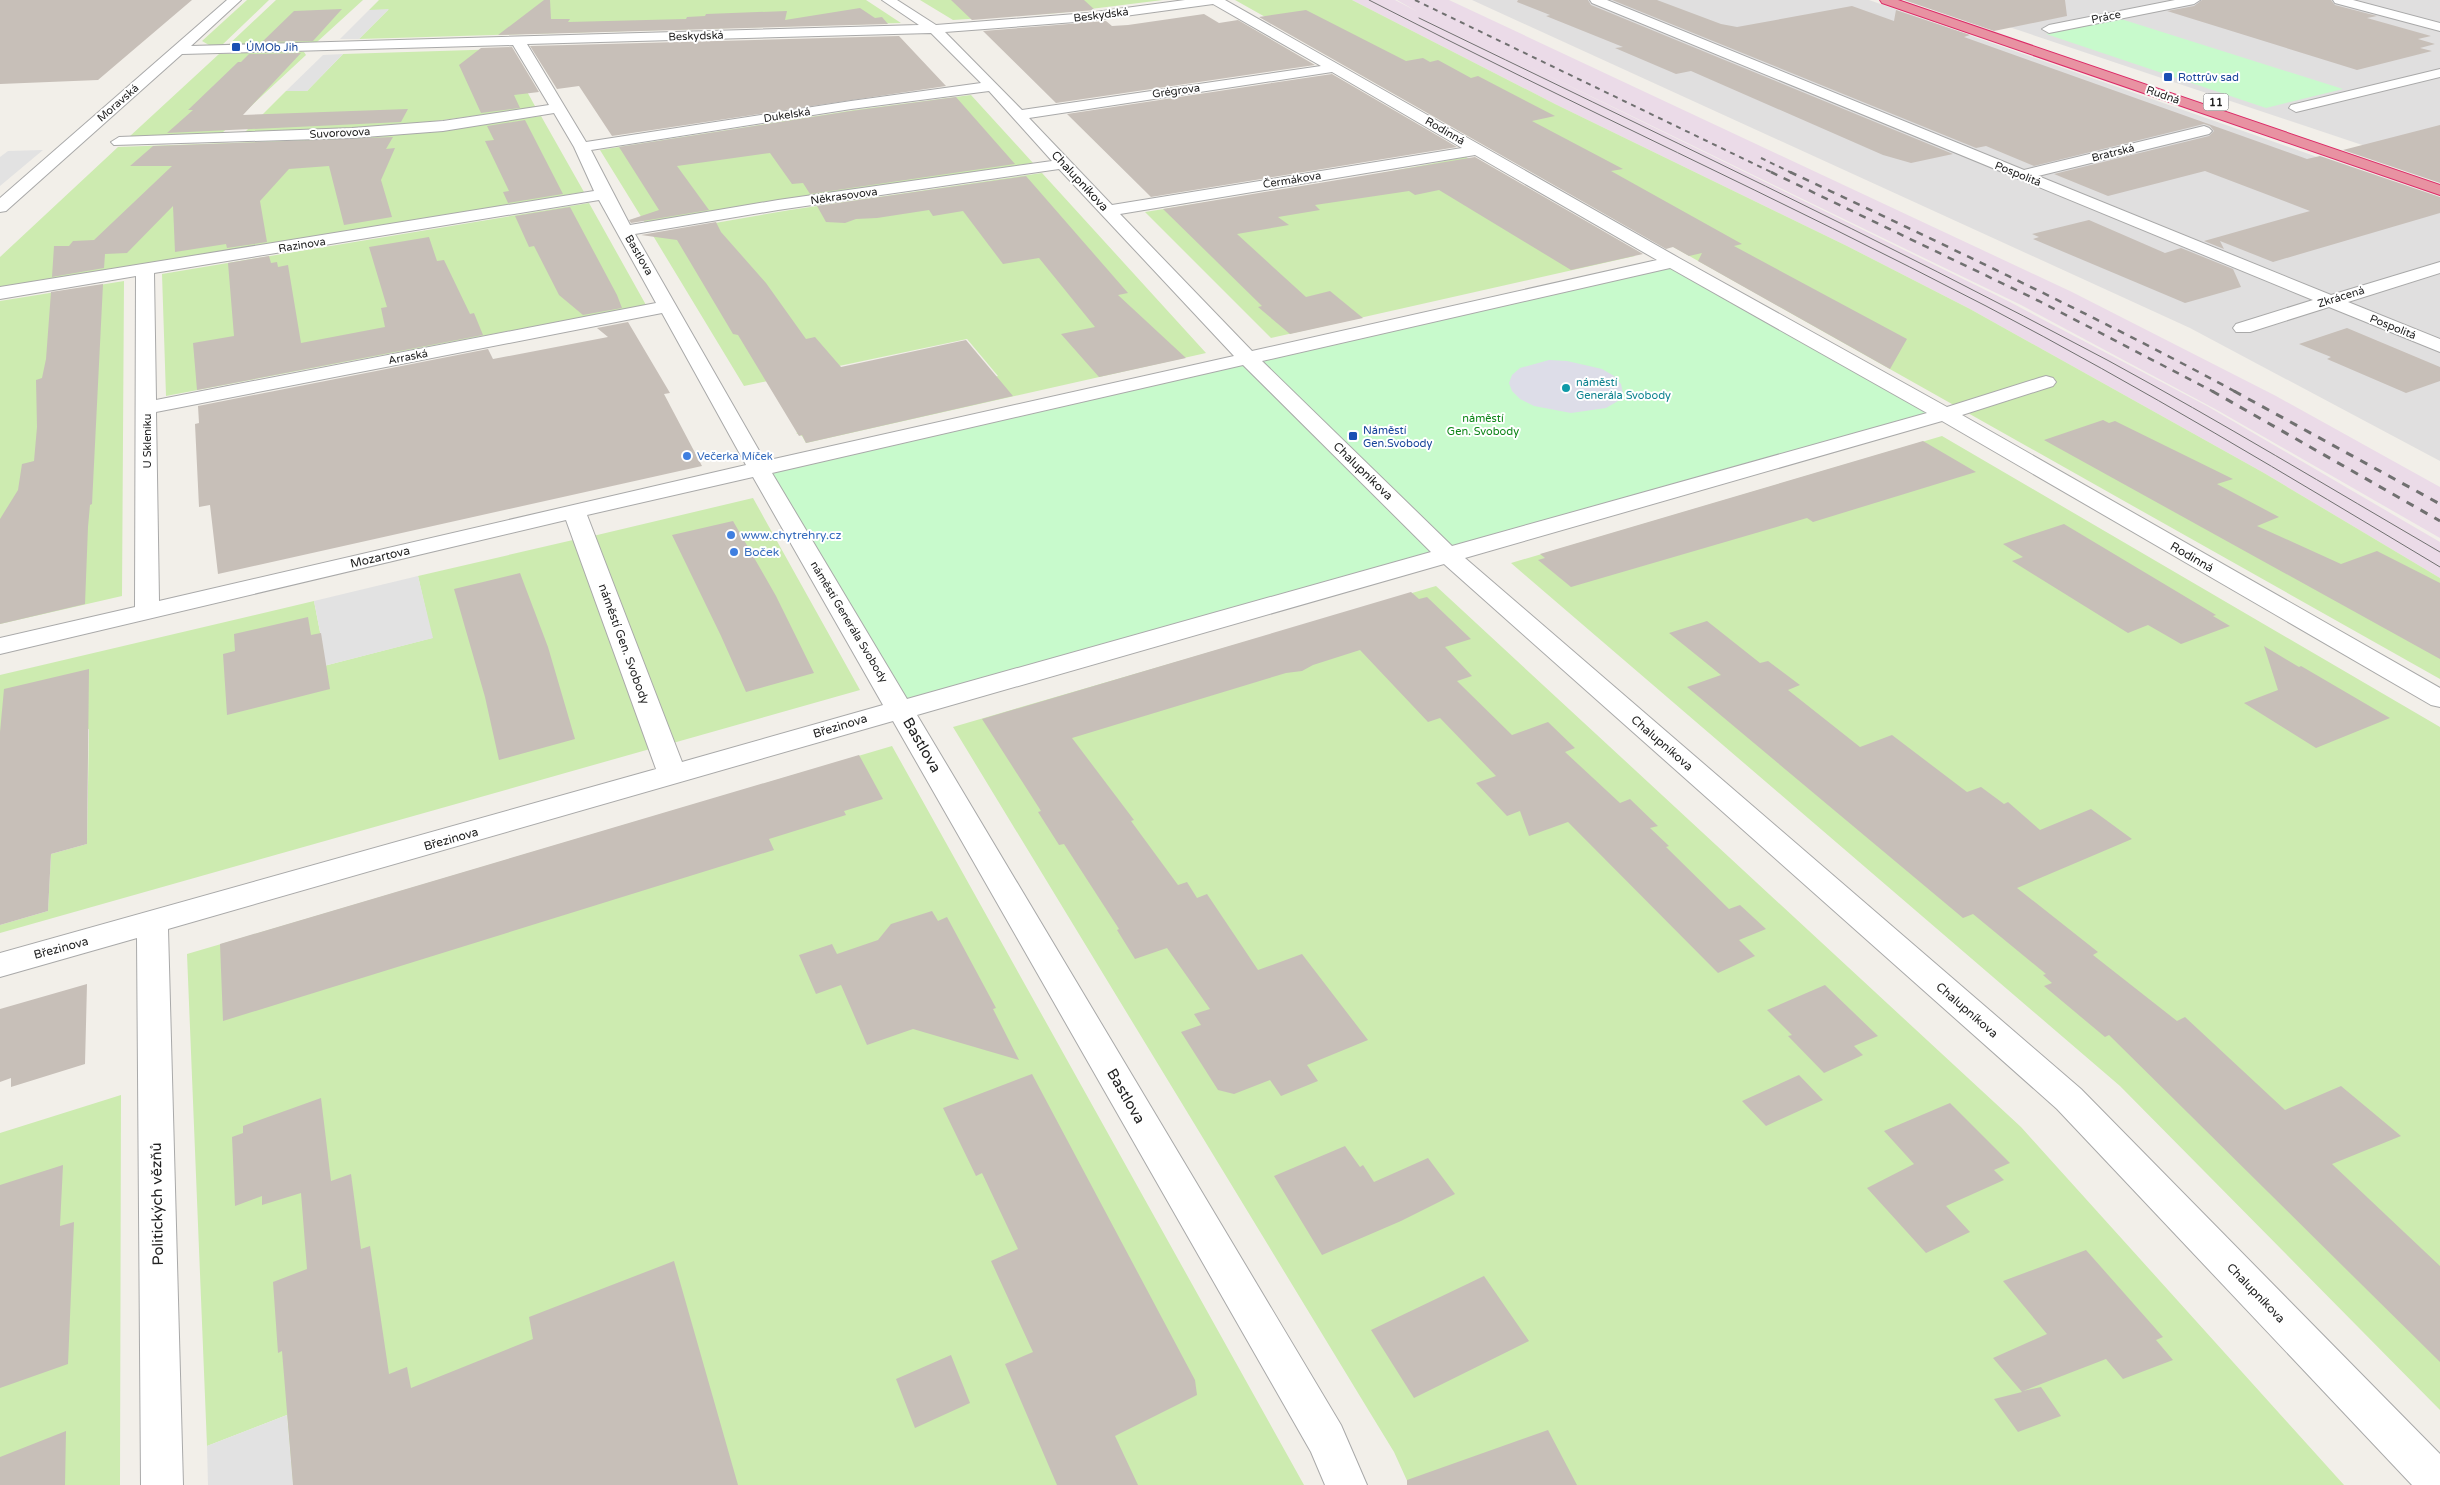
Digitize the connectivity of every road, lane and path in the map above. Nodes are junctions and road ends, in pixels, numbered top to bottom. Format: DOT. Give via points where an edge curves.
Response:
graph roads {
  1 [pos="235,0"];
  2 [pos="888,0"];
  3 [pos="1215,0"];
  4 [pos="1886,0"];
  5 [pos="1914,0"];
  6 [pos="2194,0"];
  7 [pos="2339,0"];
  8 [pos="1633,1"];
  9 [pos="1602,3"];
  10 [pos="2440,27"];
  11 [pos="934,29"];
  12 [pos="2048,29"];
  13 [pos="518,42"];
  14 [pos="178,50"];
  15 [pos="1334,68"];
  16 [pos="2440,73"];
  17 [pos="992,86"];
  18 [pos="558,108"];
  19 [pos="2296,108"];
  20 [pos="1018,114"];
  21 [pos="2204,131"];
  22 [pos="119,142"];
  23 [pos="582,147"];
  24 [pos="1477,150"];
  25 [pos="1063,164"];
  26 [pos="2021,175"];
  27 [pos="2440,177"];
  28 [pos="2440,190"];
  29 [pos="604,194"];
  30 [pos="0,207"];
  31 [pos="1108,211"];
  32 [pos="625,231"];
  33 [pos="1673,262"];
  34 [pos="2440,267"];
  35 [pos="145,271"];
  36 [pos="0,293"];
  37 [pos="2330,300"];
  38 [pos="669,306"];
  39 [pos="2244,328"];
  40 [pos="2440,346"];
  41 [pos="1249,360"];
  42 [pos="2046,382"];
  43 [pos="147,408"];
  44 [pos="1945,414"];
  45 [pos="759,469"];
  46 [pos="574,511"];
  47 [pos="1448,555"];
  48 [pos="147,612"];
  49 [pos="0,646"];
  50 [pos="2440,699"];
  51 [pos="901,708"];
  52 [pos="673,776"];
  53 [pos="152,924"];
  54 [pos="0,965"];
  55 [pos="2440,1484"];
  56 [pos="162,1485"];
  57 [pos="1346,1485"];
  1 -- 14 [label="street, Moravská"];
  2 -- 11 [label="street, Chalupníkova"];
  3 -- 11 [label="street, Beskydská" via="1088,17"];
  3 -- 15 [label="street, Rodinná"];
  4 -- 28 [label="highway, Rudná / 11"];
  5 -- 27 [label="highway, Rudná / 11"];
  6 -- 12 [label="street, Práce"];
  7 -- 10 [label="street"];
  8 -- 9 [label="street"];
  9 -- 26 [label="street, Pospolitá"];
  11 -- 13 [label="street, Beskydská"];
  11 -- 17 [label="street, Chalupníkova"];
  13 -- 14 [label="street, Beskydská"];
  13 -- 18 [label="street, Bastlova"];
  14 -- 30 [label="street, Moravská"];
  15 -- 20 [label="street, Grégrova"];
  15 -- 24 [label="street, Rodinná"];
  16 -- 19 [label="street"];
  17 -- 20 [label="street, Chalupníkova"];
  17 -- 23 [label="street, Dukelská"];
  18 -- 22 [label="street, Suvorovova" via="443,126 352,133"];
  18 -- 23 [label="street, Bastlova"];
  20 -- 25 [label="street, Chalupníkova"];
  21 -- 26 [label="street, Bratrská"];
  23 -- 29 [label="street, Bastlova"];
  24 -- 31 [label="street, Čermákova"];
  24 -- 33 [label="street, Rodinná"];
  25 -- 31 [label="street, Chalupníkova"];
  25 -- 32 [label="street, Někrasovova" via="778,205"];
  26 -- 37 [label="street, Pospolitá"];
  29 -- 32 [label="street, Bastlova"];
  29 -- 35 [label="street, Razinova"];
  31 -- 41 [label="street, Chalupníkova"];
  32 -- 38 [label="street, Bastlova"];
  33 -- 41 [label="street"];
  33 -- 44 [label="street"];
  34 -- 37 [label="street, Zkrácená"];
  35 -- 36 [label="street, Razinova"];
  35 -- 43 [label="street, U Skleníku"];
  37 -- 39 [label="street, Zkrácená"];
  37 -- 40 [label="street, Pospolitá"];
  38 -- 43 [label="street, Arraská"];
  38 -- 45 [label="street, Bastlova"];
  41 -- 45 [label="street"];
  41 -- 47 [label="street, Chalupníkova"];
  42 -- 44 [label="street"];
  43 -- 48 [label="street, U Skleníku"];
  44 -- 47 [label="street"];
  44 -- 50 [label="street, Rodinná"];
  45 -- 46 [label="street, Mozartova"];
  45 -- 51 [label="street, náměstí Generála Svobody"];
  46 -- 48 [label="street, Mozartova"];
  46 -- 52 [label="street, náměstí Gen. Svobody"];
  47 -- 51 [label="street"];
  47 -- 55 [label="street, Chalupníkova" via="2069,1099"];
  48 -- 49 [label="street, Mozartova"];
  51 -- 52 [label="street, Březinova"];
  51 -- 57 [label="street, Bastlova" via="1326,1439"];
  52 -- 53 [label="street, Březinova"];
  53 -- 54 [label="street, Březinova"];
  53 -- 56 [label="street, Politických vězňů"];
}
